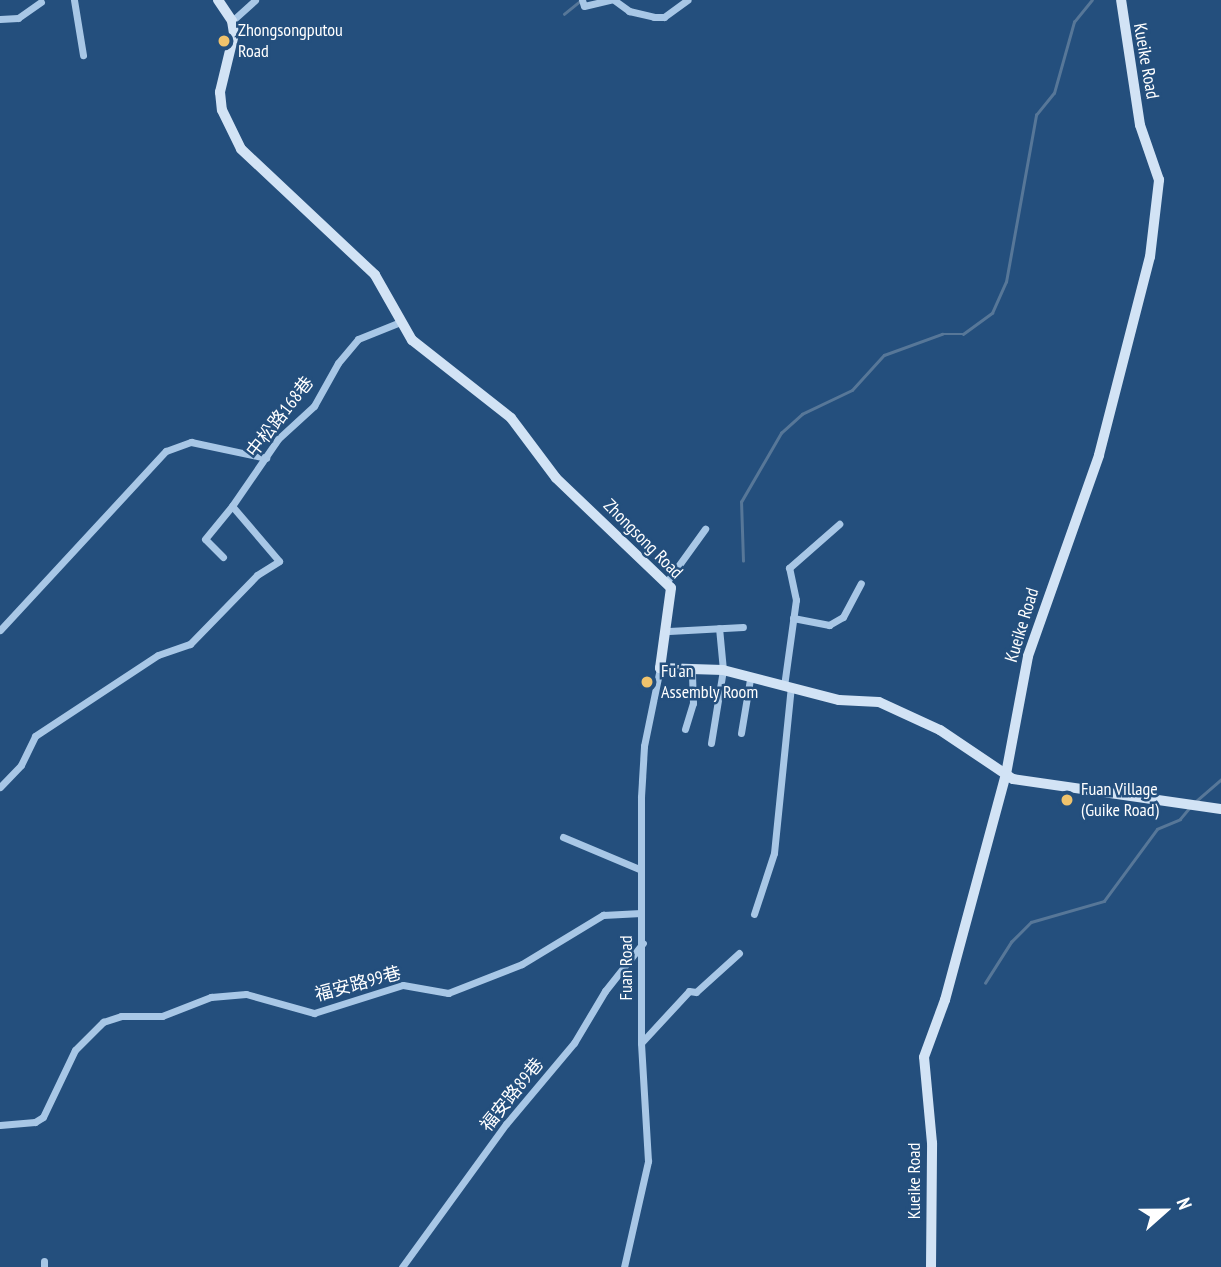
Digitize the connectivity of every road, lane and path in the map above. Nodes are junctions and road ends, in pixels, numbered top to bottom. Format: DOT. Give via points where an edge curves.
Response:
graph roads {
  1 [pos="74,0"];
  2 [pos="218,0"];
  3 [pos="255,0"];
  4 [pos="582,0"];
  5 [pos="613,0"];
  6 [pos="687,0"];
  7 [pos="1121,0"];
  8 [pos="41,2"];
  9 [pos="0,19"];
  10 [pos="232,21"];
  11 [pos="83,55"];
  12 [pos="400,322"];
  13 [pos="266,458"];
  14 [pos="232,506"];
  15 [pos="839,524"];
  16 [pos="705,529"];
  17 [pos="223,557"];
  18 [pos="666,583"];
  19 [pos="861,583"];
  20 [pos="793,618"];
  21 [pos="1,627"];
  22 [pos="743,627"];
  23 [pos="719,628"];
  24 [pos="668,631"];
  25 [pos="660,668"];
  26 [pos="692,669"];
  27 [pos="723,670"];
  28 [pos="751,679"];
  29 [pos="787,686"];
  30 [pos="685,729"];
  31 [pos="741,733"];
  32 [pos="711,743"];
  33 [pos="1006,774"];
  34 [pos="0,788"];
  35 [pos="1221,809"];
  36 [pos="563,836"];
  37 [pos="639,869"];
  38 [pos="641,913"];
  39 [pos="754,914"];
  40 [pos="643,942"];
  41 [pos="738,953"];
  42 [pos="641,1043"];
  43 [pos="0,1125"];
  44 [pos="402,1267"];
  45 [pos="624,1267"];
  46 [pos="931,1267"];
  1 -- 11 [label="street"];
  2 -- 10 [label="street"];
  3 -- 10 [label="street"];
  4 -- 5 [label="street" via="584,6"];
  5 -- 6 [label="street" via="653,18"];
  7 -- 33 [label="street, Kueike Road" via="1140,125 1159,180 1150,257 1100,455 1028,656"];
  8 -- 9 [label="street" via="18,18"];
  10 -- 12 [label="street, Zhongsong Road" via="234,34 220,92 222,110 241,149 375,275"];
  12 -- 13 [label="street, 中松路168巷" via="358,339 338,363 314,406 278,439"];
  12 -- 18 [label="street, Zhongsong Road" via="429,357 511,418 556,478"];
  13 -- 14 [label="street, 中松路168巷"];
  13 -- 21 [label="street" via="191,442 166,451"];
  14 -- 17 [label="street, 中松路168巷" via="205,539"];
  14 -- 34 [label="street" via="279,561 257,575 190,644 158,655 34,736 21,765"];
  15 -- 20 [label="street" via="789,568 796,600"];
  16 -- 18 [label="street"];
  18 -- 24 [label="street, Zhongsong Road" via="673,597"];
  19 -- 20 [label="street" via="843,617 829,625"];
  20 -- 29 [label="street"];
  22 -- 23 [label="street"];
  23 -- 24 [label="street"];
  23 -- 27 [label="street"];
  24 -- 25 [label="street, Zhongsong Road"];
  25 -- 26 [label="street"];
  25 -- 37 [label="street, Fuan Road" via="644,746"];
  26 -- 27 [label="street"];
  26 -- 30 [label="street" via="693,703"];
  27 -- 28 [label="street"];
  27 -- 32 [label="street"];
  28 -- 29 [label="street"];
  28 -- 31 [label="street"];
  29 -- 33 [label="street" via="839,700 879,702 940,730"];
  29 -- 39 [label="street" via="774,853"];
  33 -- 35 [label="street" via="1036,783"];
  33 -- 46 [label="street, Kueike Road" via="948,990 924,1057 932,1143"];
  36 -- 37 [label="street"];
  37 -- 38 [label="street, Fuan Road"];
  38 -- 40 [label="street, Fuan Road"];
  38 -- 43 [label="street, 福安路99巷" via="603,915 522,964 448,993 404,985 314,1013 246,994 211,996 162,1016 103,1022 75,1049 43,1117"];
  40 -- 42 [label="street, Fuan Road"];
  40 -- 44 [label="street, 福安路89巷" via="605,991 574,1043 506,1124"];
  41 -- 42 [label="street" via="696,992 689,991"];
  42 -- 45 [label="street, Fuan Road" via="649,1161"];
}
